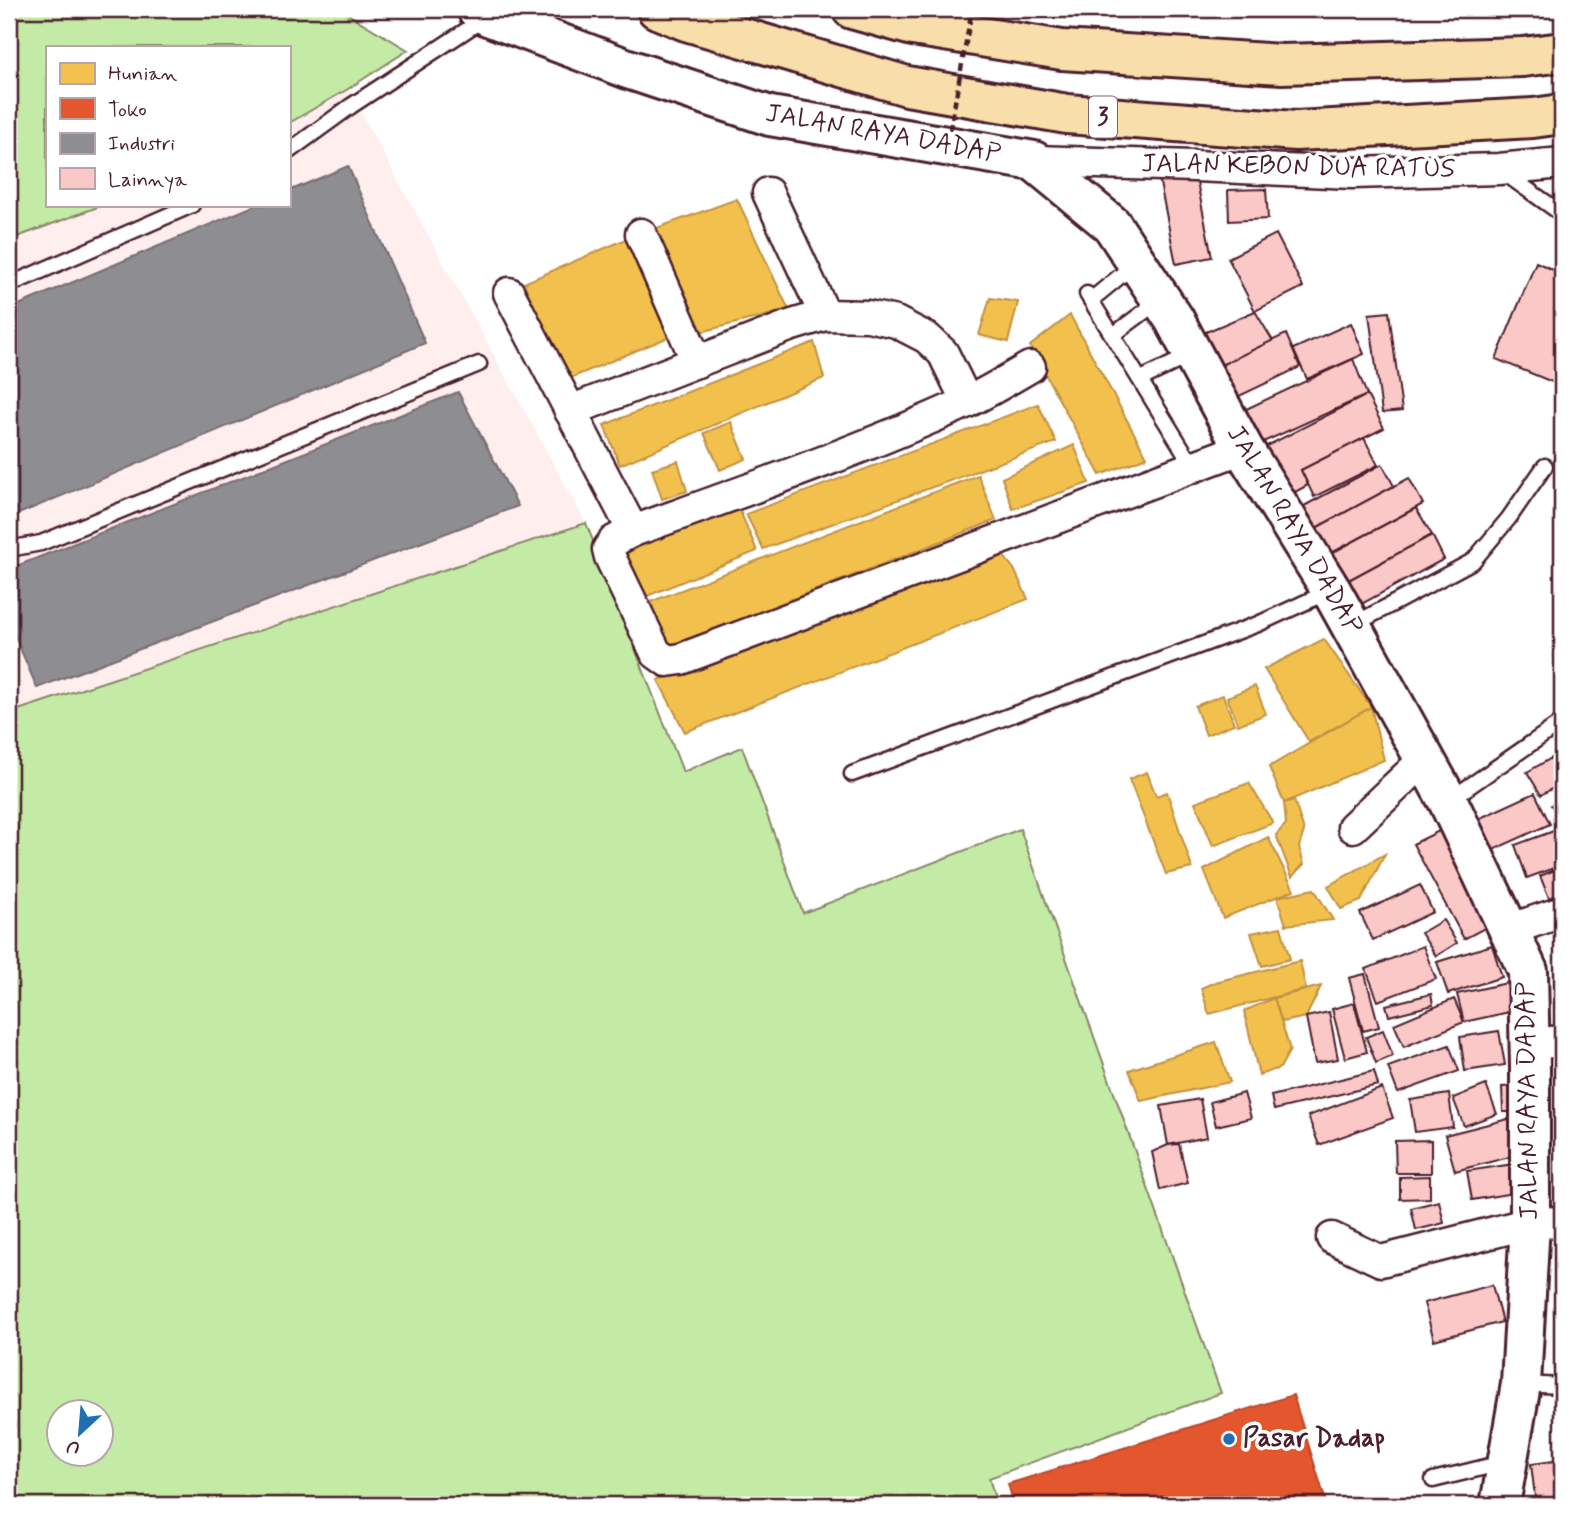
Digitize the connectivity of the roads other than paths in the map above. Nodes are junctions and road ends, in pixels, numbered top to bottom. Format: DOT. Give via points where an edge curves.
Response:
graph roads {
  1 [pos="657,9"];
  2 [pos="852,9"];
  3 [pos="482,12"];
  4 [pos="1562,52"];
  5 [pos="1562,114"];
  6 [pos="290,150"];
  7 [pos="1034,162"];
  8 [pos="1562,163"];
  9 [pos="1499,169"];
  10 [pos="768,193"];
  11 [pos="190,206"];
  12 [pos="1562,215"];
  13 [pos="641,234"];
  14 [pos="1137,262"];
  15 [pos="9,285"];
  16 [pos="509,293"];
  17 [pos="1161,300"];
  18 [pos="825,314"];
  19 [pos="1113,335"];
  20 [pos="1193,354"];
  21 [pos="697,362"];
  22 [pos="479,364"];
  23 [pos="1030,367"];
  24 [pos="1141,379"];
  25 [pos="967,402"];
  26 [pos="570,411"];
  27 [pos="1243,448"];
  28 [pos="1545,466"];
  29 [pos="1193,467"];
  30 [pos="633,531"];
  31 [pos="9,549"];
  32 [pos="1331,590"];
  33 [pos="1351,626"];
  34 [pos="1562,722"];
  35 [pos="1425,759"];
  36 [pos="852,774"];
  37 [pos="1448,801"];
  38 [pos="1353,827"];
  39 [pos="1562,912"];
  40 [pos="1508,930"];
  41 [pos="1546,1043"];
  42 [pos="1546,1223"];
  43 [pos="1332,1238"];
  44 [pos="1521,1384"];
  45 [pos="1562,1386"];
  46 [pos="1508,1461"];
  47 [pos="1433,1480"];
  48 [pos="1500,1505"];
  1 -- 5 [label="highway, 3" via="907,86 1067,114 1296,131"];
  2 -- 4 [label="highway" via="913,26 1062,50 1282,64"];
  3 -- 6 [label="lane"];
  3 -- 7 [label="main road, JALAN RAYA DADAP" via="628,69 770,116"];
  7 -- 9 [label="street, JALAN KEBON DUA RATUS" via="1352,173"];
  7 -- 14 [label="main road, JALAN RAYA DADAP" via="1112,225"];
  8 -- 9 [label="street, JALAN KEBON DUA RATUS"];
  9 -- 12 [label="lane"];
  10 -- 18 [label="street"];
  11 -- 15 [label="lane"];
  13 -- 21 [label="street"];
  14 -- 17 [label="main road, JALAN RAYA DADAP"];
  14 -- 19 [label="lane" via="1089,297"];
  16 -- 26 [label="street"];
  17 -- 19 [label="lane"];
  17 -- 20 [label="main road, JALAN RAYA DADAP"];
  18 -- 21 [label="street"];
  18 -- 25 [label="street" via="896,322 927,338 943,353"];
  19 -- 24 [label="lane"];
  20 -- 24 [label="lane"];
  20 -- 27 [label="main road, JALAN RAYA DADAP"];
  21 -- 26 [label="street"];
  22 -- 31 [label="lane" via="41,543"];
  23 -- 25 [label="street"];
  24 -- 29 [label="lane"];
  25 -- 30 [label="street" via="820,463"];
  26 -- 30 [label="street"];
  27 -- 29 [label="street"];
  27 -- 32 [label="main road, JALAN RAYA DADAP"];
  28 -- 33 [label="lane" via="1473,561"];
  29 -- 30 [label="street" via="667,662 656,653 610,557 608,549 614,541"];
  32 -- 33 [label="main road, JALAN RAYA DADAP"];
  32 -- 36 [label="lane" via="1258,624"];
  33 -- 35 [label="main road, JALAN RAYA DADAP"];
  34 -- 37 [label="lane"];
  35 -- 37 [label="main road, JALAN RAYA DADAP"];
  35 -- 38 [label="street"];
  37 -- 40 [label="main road, JALAN RAYA DADAP"];
  39 -- 40 [label="street"];
  40 -- 41 [label="main road, JALAN RAYA DADAP" via="1528,971"];
  41 -- 42 [label="main road, JALAN RAYA DADAP"];
  42 -- 43 [label="street" via="1381,1261"];
  42 -- 44 [label="main road, JALAN RAYA DADAP"];
  44 -- 45 [label="lane"];
  44 -- 46 [label="main road, JALAN RAYA DADAP"];
  46 -- 47 [label="lane"];
  46 -- 48 [label="main road, JALAN RAYA DADAP"];
}
